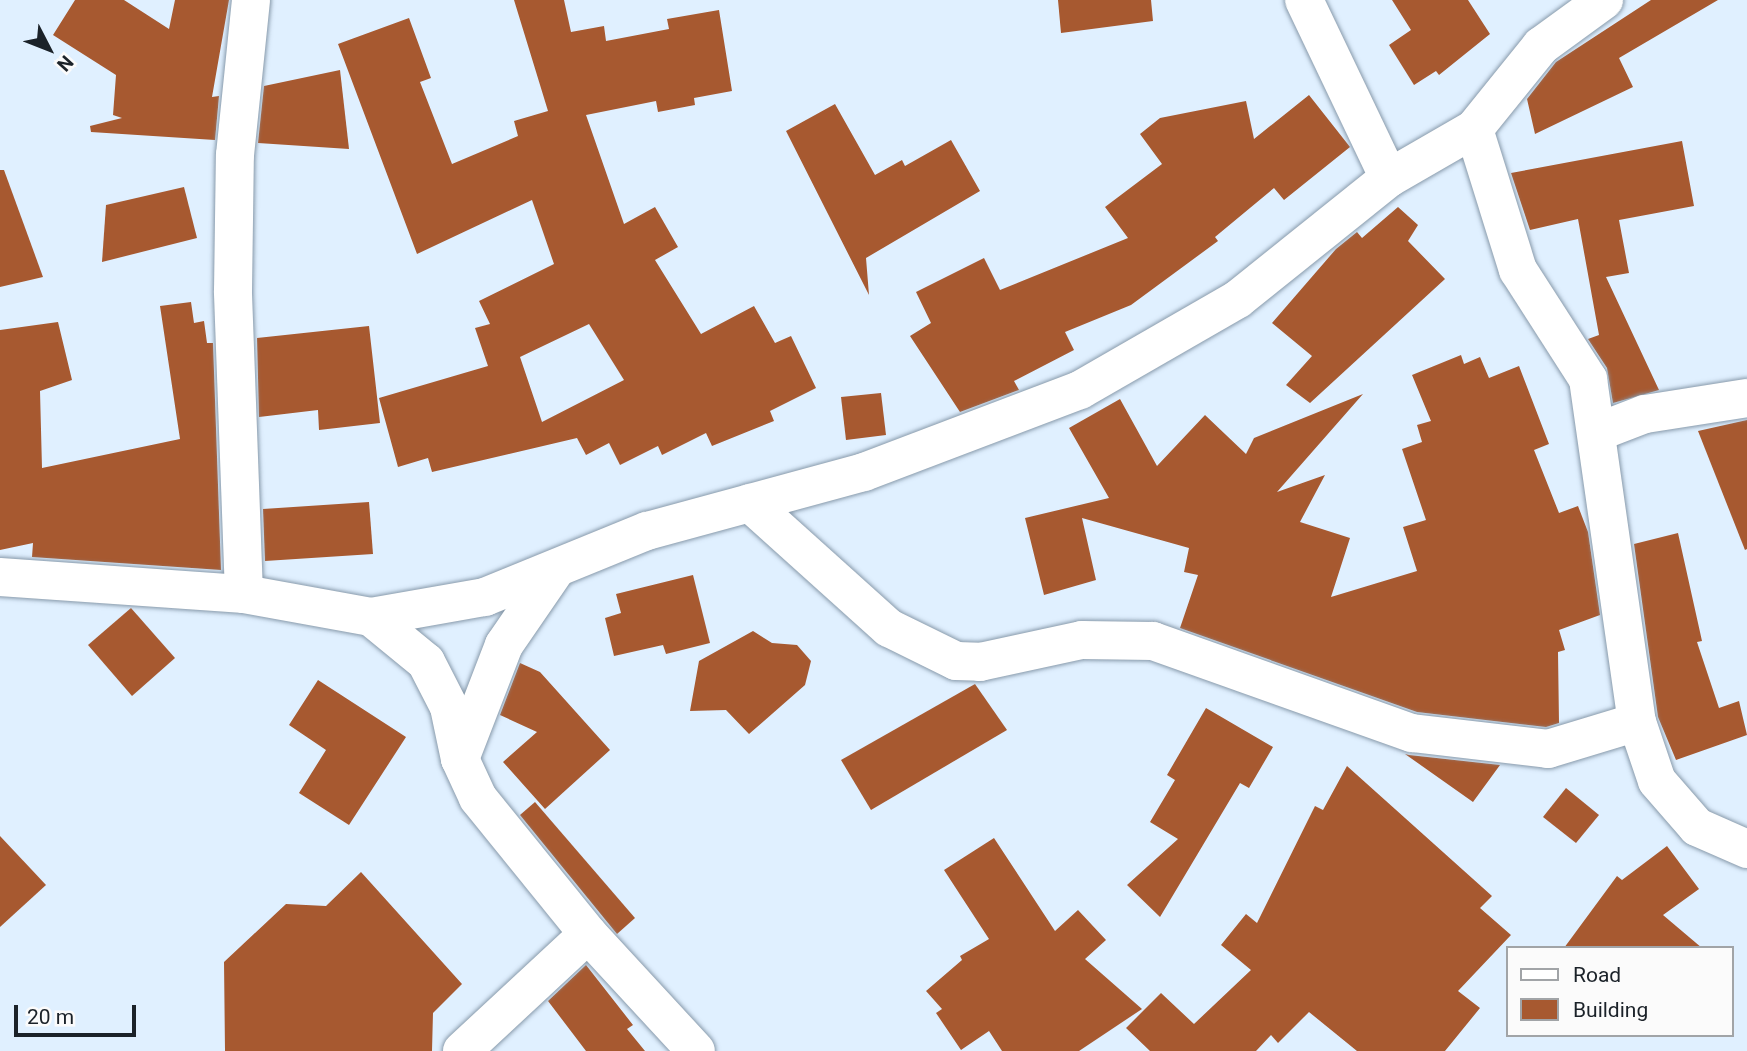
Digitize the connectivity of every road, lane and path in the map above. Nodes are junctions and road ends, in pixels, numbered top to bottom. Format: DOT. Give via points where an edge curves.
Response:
graph roads {
  1 [pos="251,0"];
  2 [pos="1304,0"];
  3 [pos="1604,0"];
  4 [pos="1474,129"];
  5 [pos="1390,178"];
  6 [pos="1747,398"];
  7 [pos="1598,432"];
  8 [pos="750,503"];
  9 [pos="556,568"];
  10 [pos="0,577"];
  11 [pos="244,594"];
  12 [pos="371,617"];
  13 [pos="1637,722"];
  14 [pos="460,759"];
  15 [pos="1747,849"];
  16 [pos="588,934"];
  17 [pos="462,1051"];
  18 [pos="696,1051"];
  1 -- 11 [label="street" via="235,155 233,291"];
  2 -- 5 [label="street"];
  3 -- 4 [label="street" via="1541,46"];
  4 -- 5 [label="street"];
  4 -- 7 [label="street" via="1518,270 1588,379"];
  5 -- 8 [label="street" via="1238,299 1080,390 864,472"];
  6 -- 7 [label="street" via="1645,414"];
  7 -- 13 [label="street" via="1597,462"];
  8 -- 9 [label="street" via="647,531"];
  8 -- 13 [label="street" via="889,628 956,661 979,662 1082,640 1153,641 1412,733 1548,749"];
  9 -- 12 [label="street" via="485,597"];
  9 -- 14 [label="street" via="504,645"];
  10 -- 11 [label="street"];
  11 -- 12 [label="street"];
  12 -- 14 [label="street" via="426,662 449,707"];
  13 -- 15 [label="street" via="1668,800 1697,827"];
  14 -- 16 [label="street" via="478,798"];
  16 -- 17 [label="street"];
  16 -- 18 [label="street"];
}
